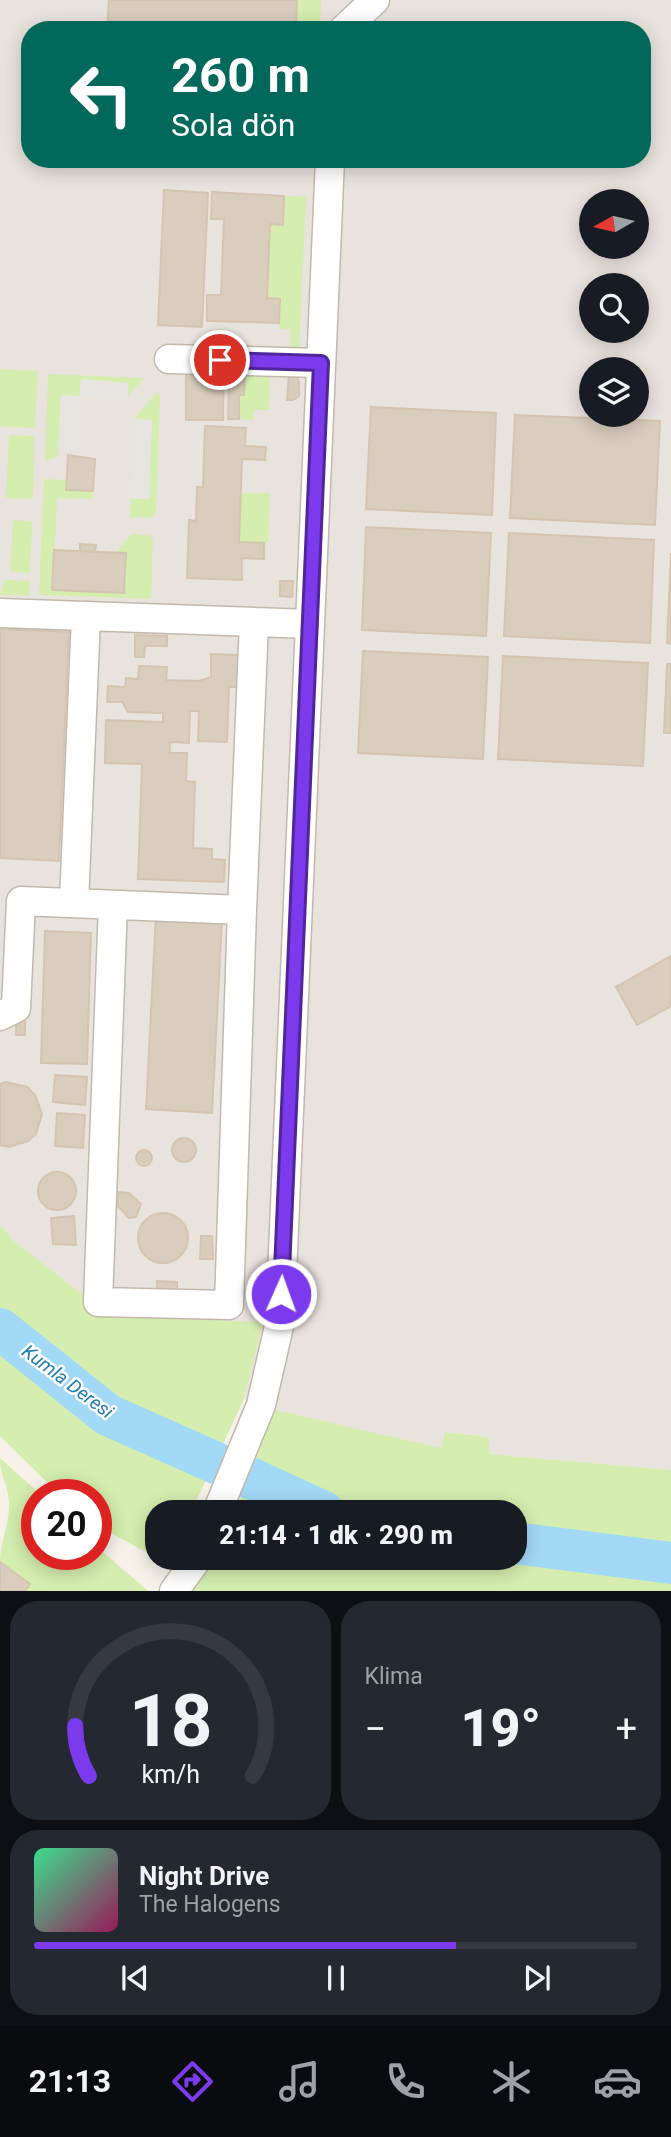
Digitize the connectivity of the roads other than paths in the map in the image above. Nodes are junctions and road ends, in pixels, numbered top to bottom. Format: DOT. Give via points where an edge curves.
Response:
graph roads {
  1 [pos="375,0"];
  2 [pos="353,21"];
  3 [pos="330,168"];
  4 [pos="169,359"];
  5 [pos="321,363"];
  6 [pos="0,612"];
  7 [pos="86,616"];
  8 [pos="254,622"];
  9 [pos="310,624"];
  10 [pos="10,901"];
  11 [pos="74,903"];
  12 [pos="113,905"];
  13 [pos="242,910"];
  14 [pos="0,1016"];
  15 [pos="222,1500"];
  16 [pos="189,1570"];
  17 [pos="174,1591"];
  1 -- 2 [label="lane"];
  3 -- 5 [label="lane"];
  4 -- 5 [label="lane"];
  5 -- 9 [label="lane"];
  6 -- 7 [label="lane"];
  7 -- 8 [label="lane"];
  7 -- 11 [label="lane"];
  8 -- 9 [label="lane"];
  8 -- 13 [label="lane"];
  9 -- 15 [label="lane" via="280,1322 261,1405"];
  10 -- 11 [label="lane"];
  10 -- 14 [label="lane" via="16,1008"];
  11 -- 12 [label="lane"];
  12 -- 13 [label="lane"];
  12 -- 13 [label="lane" via="98,1302 229,1305"];
  16 -- 17 [label="lane"];
}
